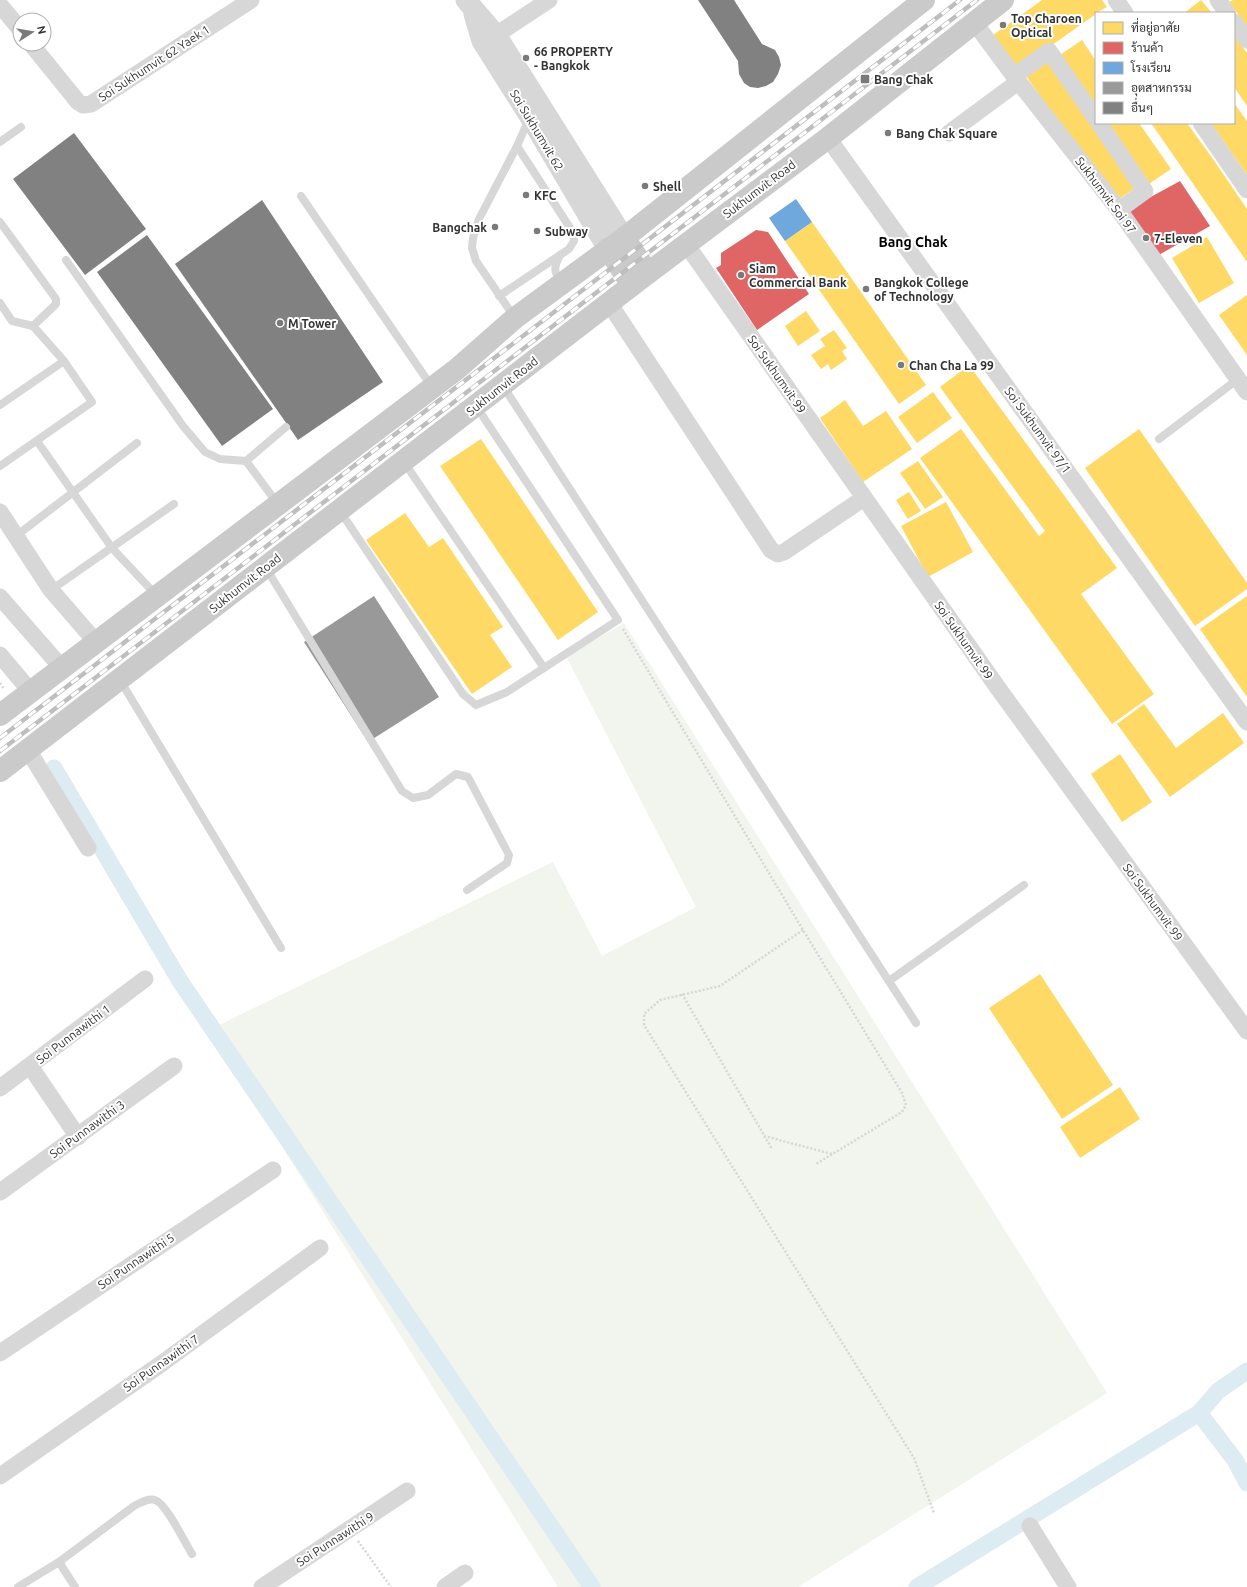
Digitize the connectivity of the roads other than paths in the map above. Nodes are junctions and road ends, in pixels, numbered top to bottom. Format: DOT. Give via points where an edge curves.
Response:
graph roads {
  1 [pos="5,0"];
  2 [pos="251,0"];
  3 [pos="549,0"];
  4 [pos="924,0"];
  5 [pos="1003,0"];
  6 [pos="1116,0"];
  7 [pos="1218,0"];
  8 [pos="469,4"];
  9 [pos="0,5"];
  10 [pos="1124,12"];
  11 [pos="1226,12"];
  12 [pos="12,19"];
  13 [pos="974,22"];
  14 [pos="1235,23"];
  15 [pos="496,35"];
  16 [pos="1247,40"];
  17 [pos="38,52"];
  18 [pos="1016,79"];
  19 [pos="530,117"];
  20 [pos="1095,118"];
  21 [pos="1100,124"];
  22 [pos="1202,124"];
  23 [pos="21,127"];
  24 [pos="949,133"];
  25 [pos="828,138"];
  26 [pos="0,142"];
  27 [pos="517,146"];
  28 [pos="1247,190"];
  29 [pos="301,196"];
  30 [pos="1119,210"];
  31 [pos="0,222"];
  32 [pos="616,244"];
  33 [pos="686,244"];
  34 [pos="560,254"];
  35 [pos="66,260"];
  36 [pos="640,279"];
  37 [pos="562,284"];
  38 [pos="499,296"];
  39 [pos="0,303"];
  40 [pos="609,303"];
  41 [pos="515,318"];
  42 [pos="33,326"];
  43 [pos="64,361"];
  44 [pos="502,386"];
  45 [pos="1242,386"];
  46 [pos="432,387"];
  47 [pos="0,405"];
  48 [pos="476,406"];
  49 [pos="286,427"];
  50 [pos="1159,439"];
  51 [pos="36,441"];
  52 [pos="137,443"];
  53 [pos="246,461"];
  54 [pos="404,461"];
  55 [pos="0,466"];
  56 [pos="73,492"];
  57 [pos="864,498"];
  58 [pos="174,504"];
  59 [pos="278,504"];
  60 [pos="340,511"];
  61 [pos="0,512"];
  62 [pos="16,536"];
  63 [pos="112,548"];
  64 [pos="265,568"];
  65 [pos="51,590"];
  66 [pos="157,596"];
  67 [pos="0,597"];
  68 [pos="96,642"];
  69 [pos="0,655"];
  70 [pos="62,668"];
  71 [pos="544,668"];
  72 [pos="120,680"];
  73 [pos="31,692"];
  74 [pos="0,715"];
  75 [pos="1247,722"];
  76 [pos="28,750"];
  77 [pos="0,771"];
  78 [pos="88,848"];
  79 [pos="1024,885"];
  80 [pos="467,890"];
  81 [pos="281,948"];
  82 [pos="145,979"];
  83 [pos="889,981"];
  84 [pos="916,1024"];
  85 [pos="1247,1031"];
  86 [pos="30,1066"];
  87 [pos="174,1066"];
  88 [pos="0,1088"];
  89 [pos="78,1137"];
  90 [pos="272,1170"];
  91 [pos="0,1192"];
  92 [pos="320,1248"];
  93 [pos="0,1353"];
  94 [pos="0,1476"];
  95 [pos="407,1491"];
  96 [pos="1030,1526"];
  97 [pos="192,1554"];
  98 [pos="59,1562"];
  99 [pos="465,1573"];
  100 [pos="18,1587"];
  101 [pos="75,1587"];
  102 [pos="262,1587"];
  103 [pos="445,1587"];
  104 [pos="1068,1587"];
  1 -- 9 [label="street"];
  2 -- 17 [label="street, Soi Sukhumvit 62 Yaek 1" via="91,104 83,105 78,102"];
  3 -- 15 [label="street"];
  4 -- 32 [label="main road"];
  5 -- 13 [label="main road, Sukhumvit Road"];
  6 -- 10 [label="street"];
  7 -- 11 [label="street"];
  8 -- 15 [label="street, Soi Sukhumvit 62"];
  8 -- 19 [label="street, Soi Sukhumvit 62" via="482,41"];
  9 -- 12 [label="street"];
  13 -- 18 [label="street, Sukhumvit Soi 97"];
  13 -- 25 [label="main road, Sukhumvit Road"];
  14 -- 16 [label="street"];
  15 -- 32 [label="street, Soi Sukhumvit 62"];
  18 -- 20 [label="street" via="1049,51"];
  18 -- 24 [label="street"];
  18 -- 30 [label="street, Sukhumvit Soi 97"];
  19 -- 27 [label="lane"];
  19 -- 32 [label="street, Soi Sukhumvit 62"];
  21 -- 30 [label="street" via="1145,191"];
  22 -- 28 [label="street"];
  23 -- 26 [label="lane"];
  25 -- 33 [label="main road, Sukhumvit Road"];
  25 -- 75 [label="street, Soi Sukhumvit 97/1"];
  27 -- 34 [label="lane" via="574,234 570,249"];
  27 -- 38 [label="lane" via="478,219 473,238 472,248 476,261"];
  29 -- 46 [label="lane"];
  30 -- 45 [label="street, Sukhumvit Soi 97"];
  31 -- 42 [label="lane" via="56,299 56,304"];
  32 -- 36 [label="main road"];
  32 -- 37 [label="main road"];
  33 -- 36 [label="main road, Sukhumvit Road"];
  33 -- 57 [label="street, Soi Sukhumvit 99"];
  34 -- 37 [label="lane" via="554,269"];
  34 -- 38 [label="lane"];
  35 -- 53 [label="lane" via="183,426 205,452 220,459"];
  36 -- 40 [label="main road, Sukhumvit Road"];
  37 -- 41 [label="main road"];
  38 -- 41 [label="lane"];
  39 -- 42 [label="lane" via="12,321"];
  40 -- 44 [label="main road, Sukhumvit Road"];
  40 -- 57 [label="street" via="771,550 778,554 784,552"];
  41 -- 46 [label="main road" via="457,369"];
  42 -- 43 [label="lane"];
  43 -- 47 [label="lane"];
  43 -- 51 [label="lane" via="92,402"];
  44 -- 48 [label="main road, Sukhumvit Road"];
  44 -- 83 [label="lane"];
  45 -- 50 [label="lane"];
  46 -- 59 [label="main road"];
  48 -- 54 [label="main road, Sukhumvit Road"];
  48 -- 71 [label="lane" via="618,620"];
  49 -- 53 [label="lane"];
  51 -- 55 [label="lane"];
  51 -- 56 [label="lane"];
  52 -- 56 [label="lane"];
  53 -- 59 [label="lane"];
  54 -- 60 [label="main road, Sukhumvit Road"];
  54 -- 71 [label="lane"];
  56 -- 62 [label="lane"];
  56 -- 63 [label="lane"];
  57 -- 85 [label="street, Soi Sukhumvit 99" via="998,688"];
  58 -- 63 [label="lane"];
  59 -- 66 [label="main road"];
  60 -- 64 [label="main road, Sukhumvit Road"];
  60 -- 71 [label="lane" via="463,694 476,705 507,692"];
  61 -- 62 [label="street"];
  62 -- 65 [label="street"];
  63 -- 65 [label="lane"];
  63 -- 66 [label="lane"];
  64 -- 72 [label="main road, Sukhumvit Road"];
  64 -- 80 [label="lane" via="402,791 413,798 428,795 456,774 468,777 509,855 507,863"];
  65 -- 68 [label="street"];
  66 -- 68 [label="main road"];
  67 -- 70 [label="street"];
  68 -- 70 [label="main road"];
  69 -- 73 [label="street"];
  70 -- 73 [label="main road"];
  72 -- 76 [label="main road, Sukhumvit Road"];
  72 -- 81 [label="lane"];
  73 -- 74 [label="main road"];
  76 -- 77 [label="main road, Sukhumvit Road"];
  76 -- 78 [label="street"];
  79 -- 83 [label="lane"];
  82 -- 86 [label="street, Soi Punnawithi 1"];
  83 -- 84 [label="lane"];
  86 -- 88 [label="street, Soi Punnawithi 1"];
  86 -- 89 [label="street"];
  87 -- 89 [label="street, Soi Punnawithi 3"];
  89 -- 91 [label="street, Soi Punnawithi 3"];
  90 -- 93 [label="street, Soi Punnawithi 5"];
  92 -- 94 [label="street, Soi Punnawithi 7"];
  95 -- 102 [label="street, Soi Punnawithi 9"];
  96 -- 104 [label="street"];
  97 -- 98 [label="lane" via="169,1514 160,1502 153,1499 134,1506"];
  98 -- 100 [label="lane"];
  98 -- 101 [label="lane"];
  99 -- 103 [label="street"];
}
